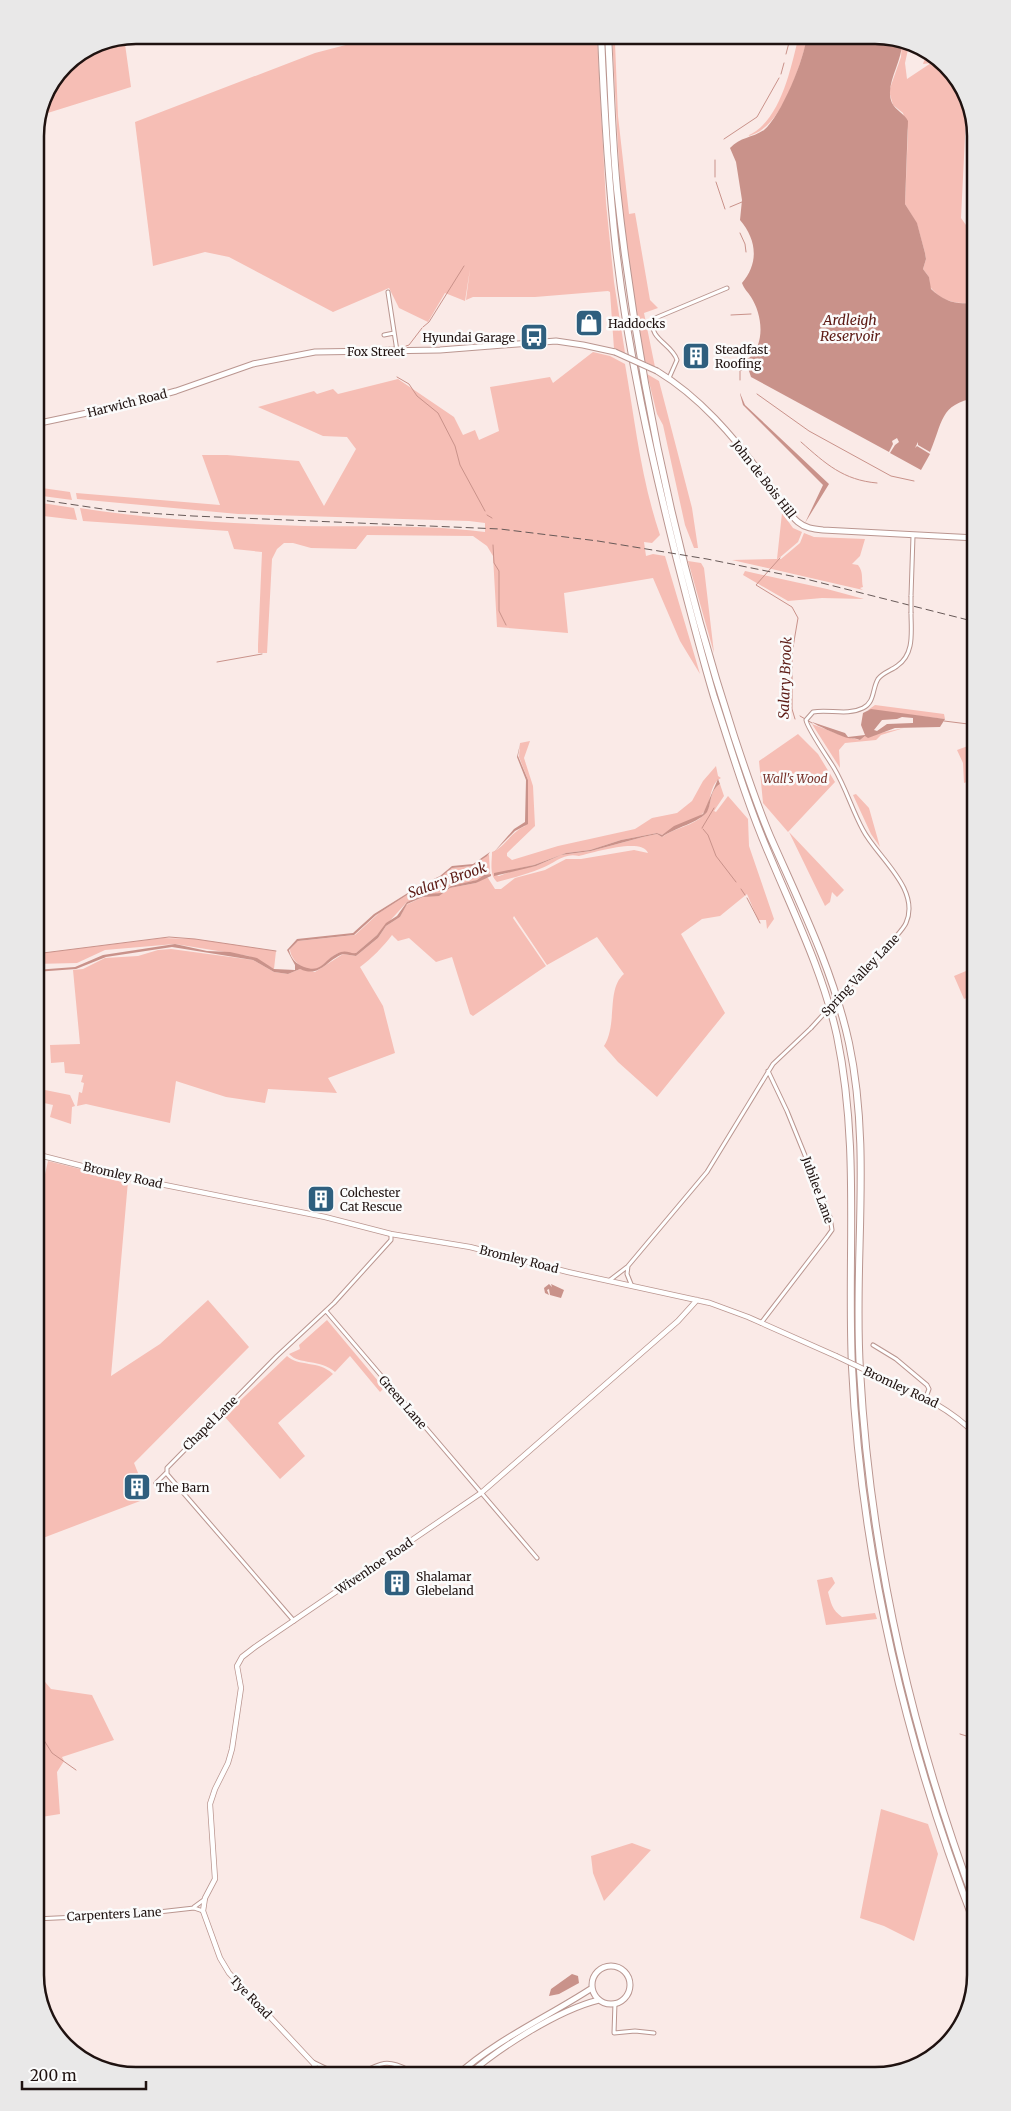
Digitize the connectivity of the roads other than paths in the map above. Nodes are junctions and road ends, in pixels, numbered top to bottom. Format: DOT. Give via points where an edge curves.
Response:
graph roads {
  1 [pos="601,44"];
  2 [pos="609,44"];
  3 [pos="727,288"];
  4 [pos="388,292"];
  5 [pos="394,333"];
  6 [pos="384,335"];
  7 [pos="396,347"];
  8 [pos="638,362"];
  9 [pos="669,378"];
  10 [pos="176,391"];
  11 [pos="44,422"];
  12 [pos="913,536"];
  13 [pos="967,538"];
  14 [pos="768,1071"];
  15 [pos="44,1156"];
  16 [pos="391,1234"];
  17 [pos="628,1266"];
  18 [pos="610,1280"];
  19 [pos="631,1284"];
  20 [pos="697,1300"];
  21 [pos="326,1311"];
  22 [pos="761,1323"];
  23 [pos="873,1345"];
  24 [pos="926,1398"];
  25 [pos="967,1426"];
  26 [pos="167,1472"];
  27 [pos="156,1483"];
  28 [pos="481,1493"];
  29 [pos="537,1558"];
  30 [pos="294,1621"];
  31 [pos="967,1880"];
  32 [pos="205,1898"];
  33 [pos="967,1903"];
  34 [pos="194,1908"];
  35 [pos="203,1908"];
  36 [pos="44,1919"];
  37 [pos="592,1988"];
  38 [pos="599,2000"];
  39 [pos="616,2003"];
  40 [pos="654,2033"];
  41 [pos="311,2061"];
  42 [pos="316,2067"];
  43 [pos="322,2067"];
  44 [pos="375,2067"];
  45 [pos="403,2067"];
  46 [pos="466,2067"];
  47 [pos="479,2067"];
  1 -- 33 [label="highway" via="616,253 640,398 661,496 702,658 727,735 767,849 814,962 835,1029 844,1075 851,1145 852,1370 875,1561 913,1736 945,1843"];
  2 -- 31 [label="highway" via="618,191 648,394 676,528 707,648 734,735 768,831 827,968 849,1044 862,1149 860,1372 879,1538 921,1736"];
  3 -- 9 [label="street" via="653,319 656,336 676,355"];
  4 -- 5 [label="street"];
  5 -- 6 [label="street"];
  5 -- 7 [label="street"];
  7 -- 8 [label="main road, Fox Street, bridge" via="556,341 615,352"];
  7 -- 10 [label="main road, Fox Street" via="280,358 234,369"];
  8 -- 9 [label="main road, John de Bois Hill, bridge"];
  9 -- 12 [label="main road, John de Bois Hill" via="711,414 801,525 822,530"];
  10 -- 11 [label="main road, Harwich Road"];
  12 -- 13 [label="main road, John de Bois Hill"];
  12 -- 14 [label="street, Spring Valley Lane, bridge" via="912,637 909,651 899,665 879,678 871,702 864,707 838,713 815,712 806,720 843,783 864,833 901,883 909,911 905,926"];
  14 -- 17 [label="street, Spring Valley Lane" via="707,1172"];
  14 -- 22 [label="street, Jubilee Lane" via="800,1141 832,1227"];
  15 -- 16 [label="street, Bromley Road" via="125,1177 325,1217"];
  16 -- 18 [label="street, Bromley Road" via="478,1248"];
  16 -- 21 [label="street, Chapel Lane" via="391,1240"];
  17 -- 18 [label="street, Spring Valley Lane"];
  17 -- 19 [label="street"];
  18 -- 19 [label="street, Bromley Road"];
  19 -- 20 [label="street, Bromley Road"];
  20 -- 22 [label="street, Bromley Road"];
  20 -- 28 [label="street, Wivenhoe Road" via="678,1321"];
  21 -- 26 [label="street, Chapel Lane" via="193,1440 170,1464"];
  21 -- 28 [label="street, Green Lane"];
  22 -- 24 [label="street, Bromley Road, bridge"];
  23 -- 24 [label="street" via="928,1384"];
  24 -- 25 [label="street, Bromley Road" via="955,1414"];
  26 -- 27 [label="street, Chapel Lane"];
  26 -- 30 [label="street"];
  28 -- 29 [label="street, Green Lane"];
  28 -- 30 [label="street, Wivenhoe Road"];
  30 -- 32 [label="street, Wivenhoe Road" via="245,1654 238,1664 240,1692 230,1755 211,1800 215,1880"];
  32 -- 34 [label="street"];
  32 -- 35 [label="street, Wivenhoe Road"];
  34 -- 35 [label="street"];
  34 -- 36 [label="street, Carpenters Lane"];
  35 -- 41 [label="street, Tye Road" via="220,1958 229,1973"];
  37 -- 38 [label="main road"];
  37 -- 39 [label="main road" via="600,1969 611,1966 621,1969 628,1977 629,1988 625,1998"];
  37 -- 46 [label="main road" via="506,2037"];
  38 -- 39 [label="main road"];
  38 -- 47 [label="main road" via="577,2007 510,2043"];
  39 -- 40 [label="street" via="614,2033"];
  41 -- 42 [label="street, Tye Road"];
  41 -- 43 [label="street"];
  44 -- 45 [label="street" via="386,2062"];
}
